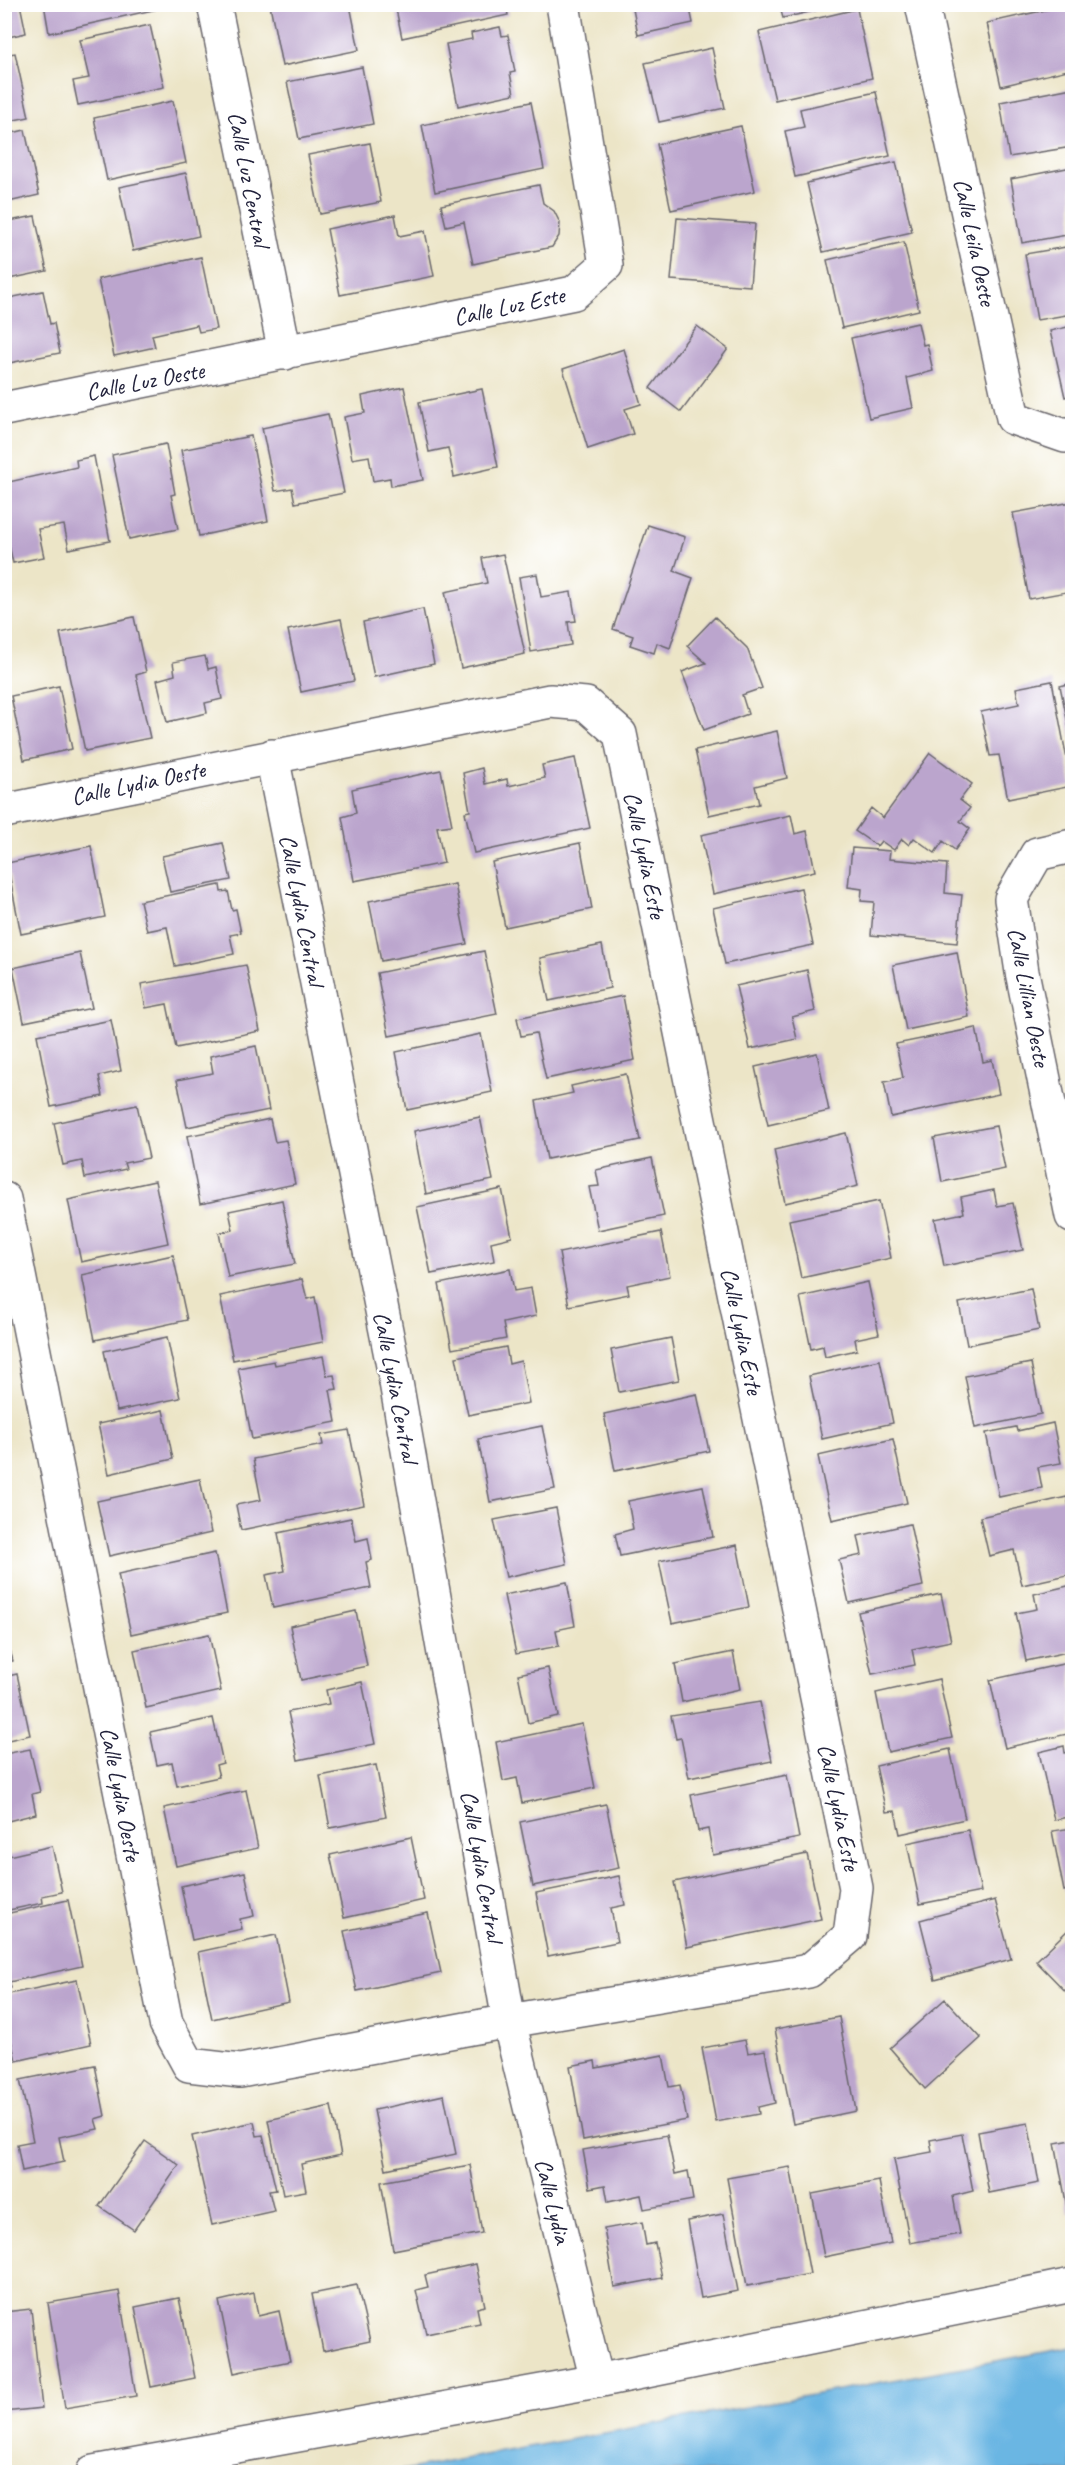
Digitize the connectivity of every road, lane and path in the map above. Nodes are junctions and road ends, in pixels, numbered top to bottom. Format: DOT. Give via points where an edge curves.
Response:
graph roads {
  1 [pos="214,4"];
  2 [pos="563,4"];
  3 [pos="922,4"];
  4 [pos="285,353"];
  5 [pos="4,409"];
  6 [pos="1072,434"];
  7 [pos="272,756"];
  8 [pos="4,810"];
  9 [pos="1072,846"];
  10 [pos="4,1199"];
  11 [pos="1072,1216"];
  12 [pos="509,2021"];
  13 [pos="1072,2285"];
  14 [pos="597,2381"];
  15 [pos="93,2472"];
  1 -- 4 [label="street, Calle Luz Central"];
  2 -- 4 [label="street, Calle Luz Este" via="606,265 574,292"];
  3 -- 6 [label="street, Calle Leila Oeste" via="1013,418 1065,436"];
  4 -- 5 [label="street, Calle Luz Oeste"];
  7 -- 8 [label="street, Calle Lydia Oeste"];
  7 -- 12 [label="street, Calle Lydia Central" via="394,1371"];
  7 -- 12 [label="street, Calle Lydia Este" via="550,701 586,704 620,734 856,1888 850,1936 809,1971"];
  9 -- 11 [label="street, Calle Lillian Oeste" via="1037,854 1011,898 1022,972"];
  10 -- 12 [label="street, Calle Lydia Oeste" via="166,2023 189,2066 240,2071"];
  12 -- 14 [label="street, Calle Lydia"];
  13 -- 14 [label="street"];
  14 -- 15 [label="street"];
}
